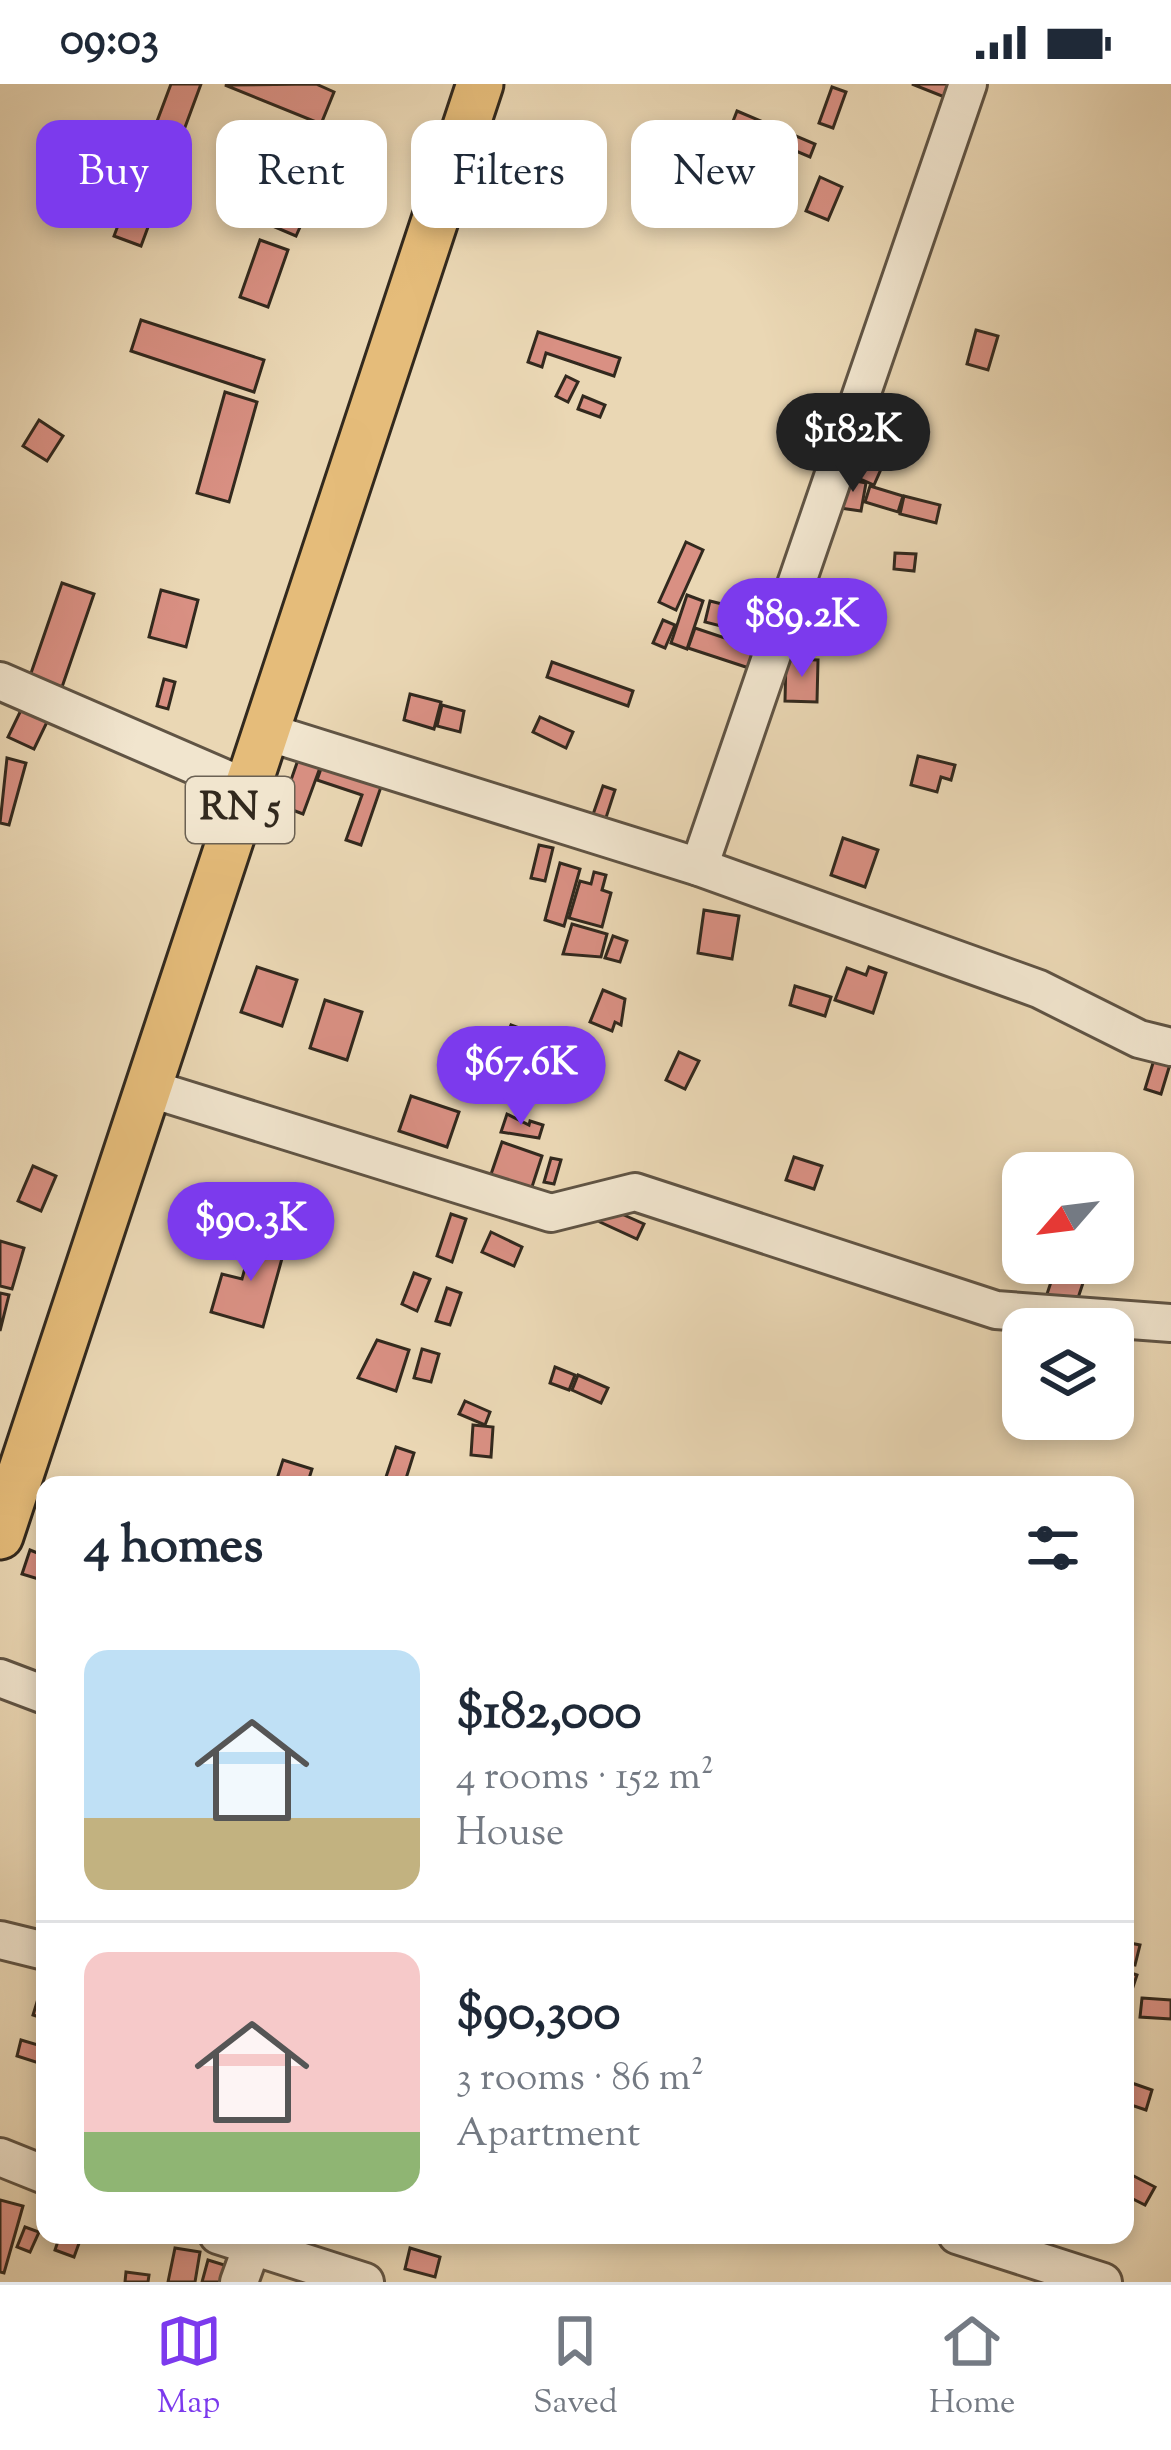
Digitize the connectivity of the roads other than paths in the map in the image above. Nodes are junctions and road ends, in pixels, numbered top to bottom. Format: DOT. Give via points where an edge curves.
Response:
graph roads {
  1 [pos="480,84"];
  2 [pos="968,84"];
  3 [pos="0,681"];
  4 [pos="264,731"];
  5 [pos="247,788"];
  6 [pos="699,867"];
  7 [pos="1171,1047"];
  8 [pos="148,1088"];
  9 [pos="1171,1323"];
  10 [pos="0,1536"];
  11 [pos="0,1678"];
  12 [pos="36,1691"];
  13 [pos="0,1940"];
  14 [pos="36,1949"];
  15 [pos="0,2157"];
  16 [pos="36,2171"];
  17 [pos="235,2244"];
  18 [pos="245,2244"];
  19 [pos="985,2244"];
  20 [pos="239,2282"];
  21 [pos="365,2282"];
  22 [pos="1102,2282"];
  1 -- 4 [label="main road, RN 5"];
  2 -- 6 [label="street"];
  3 -- 5 [label="street"];
  4 -- 5 [label="main road, RN 5"];
  4 -- 6 [label="street"];
  5 -- 8 [label="main road, RN 5"];
  6 -- 7 [label="street" via="1039,989"];
  8 -- 9 [label="street" via="551,1213 635,1192 996,1310"];
  8 -- 10 [label="main road, RN 5"];
  11 -- 12 [label="street"];
  13 -- 14 [label="street"];
  15 -- 16 [label="street"];
  17 -- 20 [label="street"];
  18 -- 21 [label="street"];
  19 -- 22 [label="street"];
}
